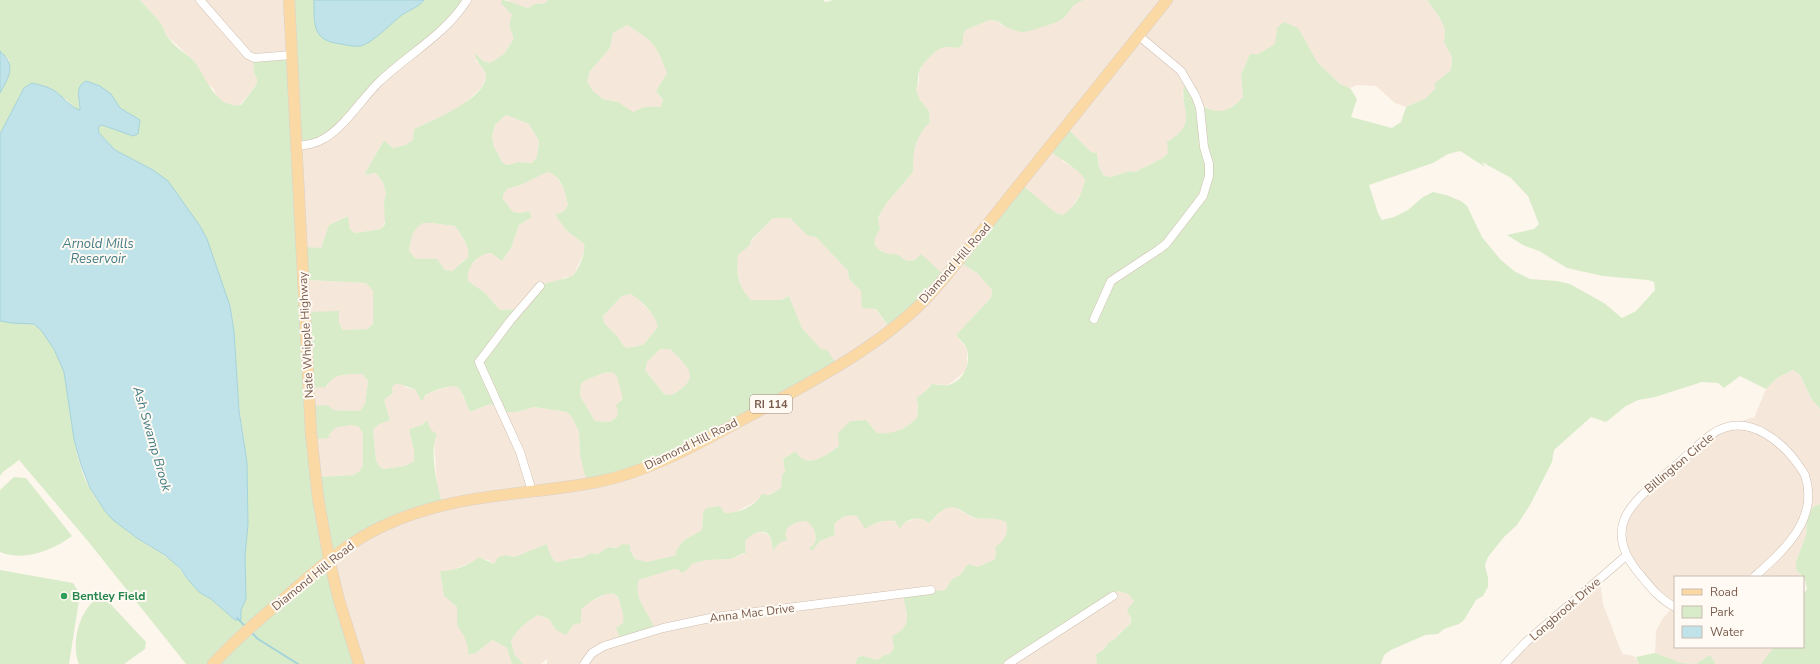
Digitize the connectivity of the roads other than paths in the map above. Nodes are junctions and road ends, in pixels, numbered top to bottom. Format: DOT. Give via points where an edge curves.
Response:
graph roads {
  1 [pos="200,0"];
  2 [pos="289,0"];
  3 [pos="467,0"];
  4 [pos="1167,0"];
  5 [pos="1139,36"];
  6 [pos="291,55"];
  7 [pos="296,146"];
  8 [pos="540,286"];
  9 [pos="1094,319"];
  10 [pos="532,491"];
  11 [pos="1626,556"];
  12 [pos="329,559"];
  13 [pos="1755,576"];
  14 [pos="931,590"];
  15 [pos="1113,596"];
  16 [pos="1674,606"];
  17 [pos="213,664"];
  18 [pos="359,664"];
  19 [pos="584,664"];
  20 [pos="1008,664"];
  21 [pos="1505,664"];
  1 -- 6 [label="street" via="248,55 254,58"];
  2 -- 6 [label="main road, Nate Whipple Highway"];
  3 -- 7 [label="street" via="437,35 388,73 334,132 319,141"];
  4 -- 5 [label="main road, Diamond Hill Road / RI 114"];
  5 -- 9 [label="street" via="1181,71 1196,97 1209,164 1207,184 1202,196 1166,244 1111,281"];
  5 -- 10 [label="main road, Diamond Hill Road / RI 114" via="946,276 890,331 808,384 696,445 632,473"];
  6 -- 7 [label="main road, Nate Whipple Highway"];
  7 -- 12 [label="main road, Nate Whipple Highway" via="311,433 318,498"];
  8 -- 10 [label="street" via="478,362 520,452"];
  10 -- 12 [label="main road, Diamond Hill Road / RI 114" via="480,497 415,514 382,526"];
  11 -- 13 [label="street, Billington Circle" via="1622,540 1623,524 1636,499 1712,435 1734,426 1750,427 1765,432 1778,442 1806,477 1813,500 1811,515 1800,536"];
  11 -- 16 [label="street, Billington Circle" via="1661,599"];
  11 -- 21 [label="street, Longbrook Drive" via="1526,642"];
  12 -- 17 [label="main road, Diamond Hill Road / RI 114"];
  12 -- 18 [label="main road, Nate Whipple Highway"];
  14 -- 19 [label="street, Anna Mac Drive" via="691,622 604,646 592,653"];
  15 -- 20 [label="street"];
}
